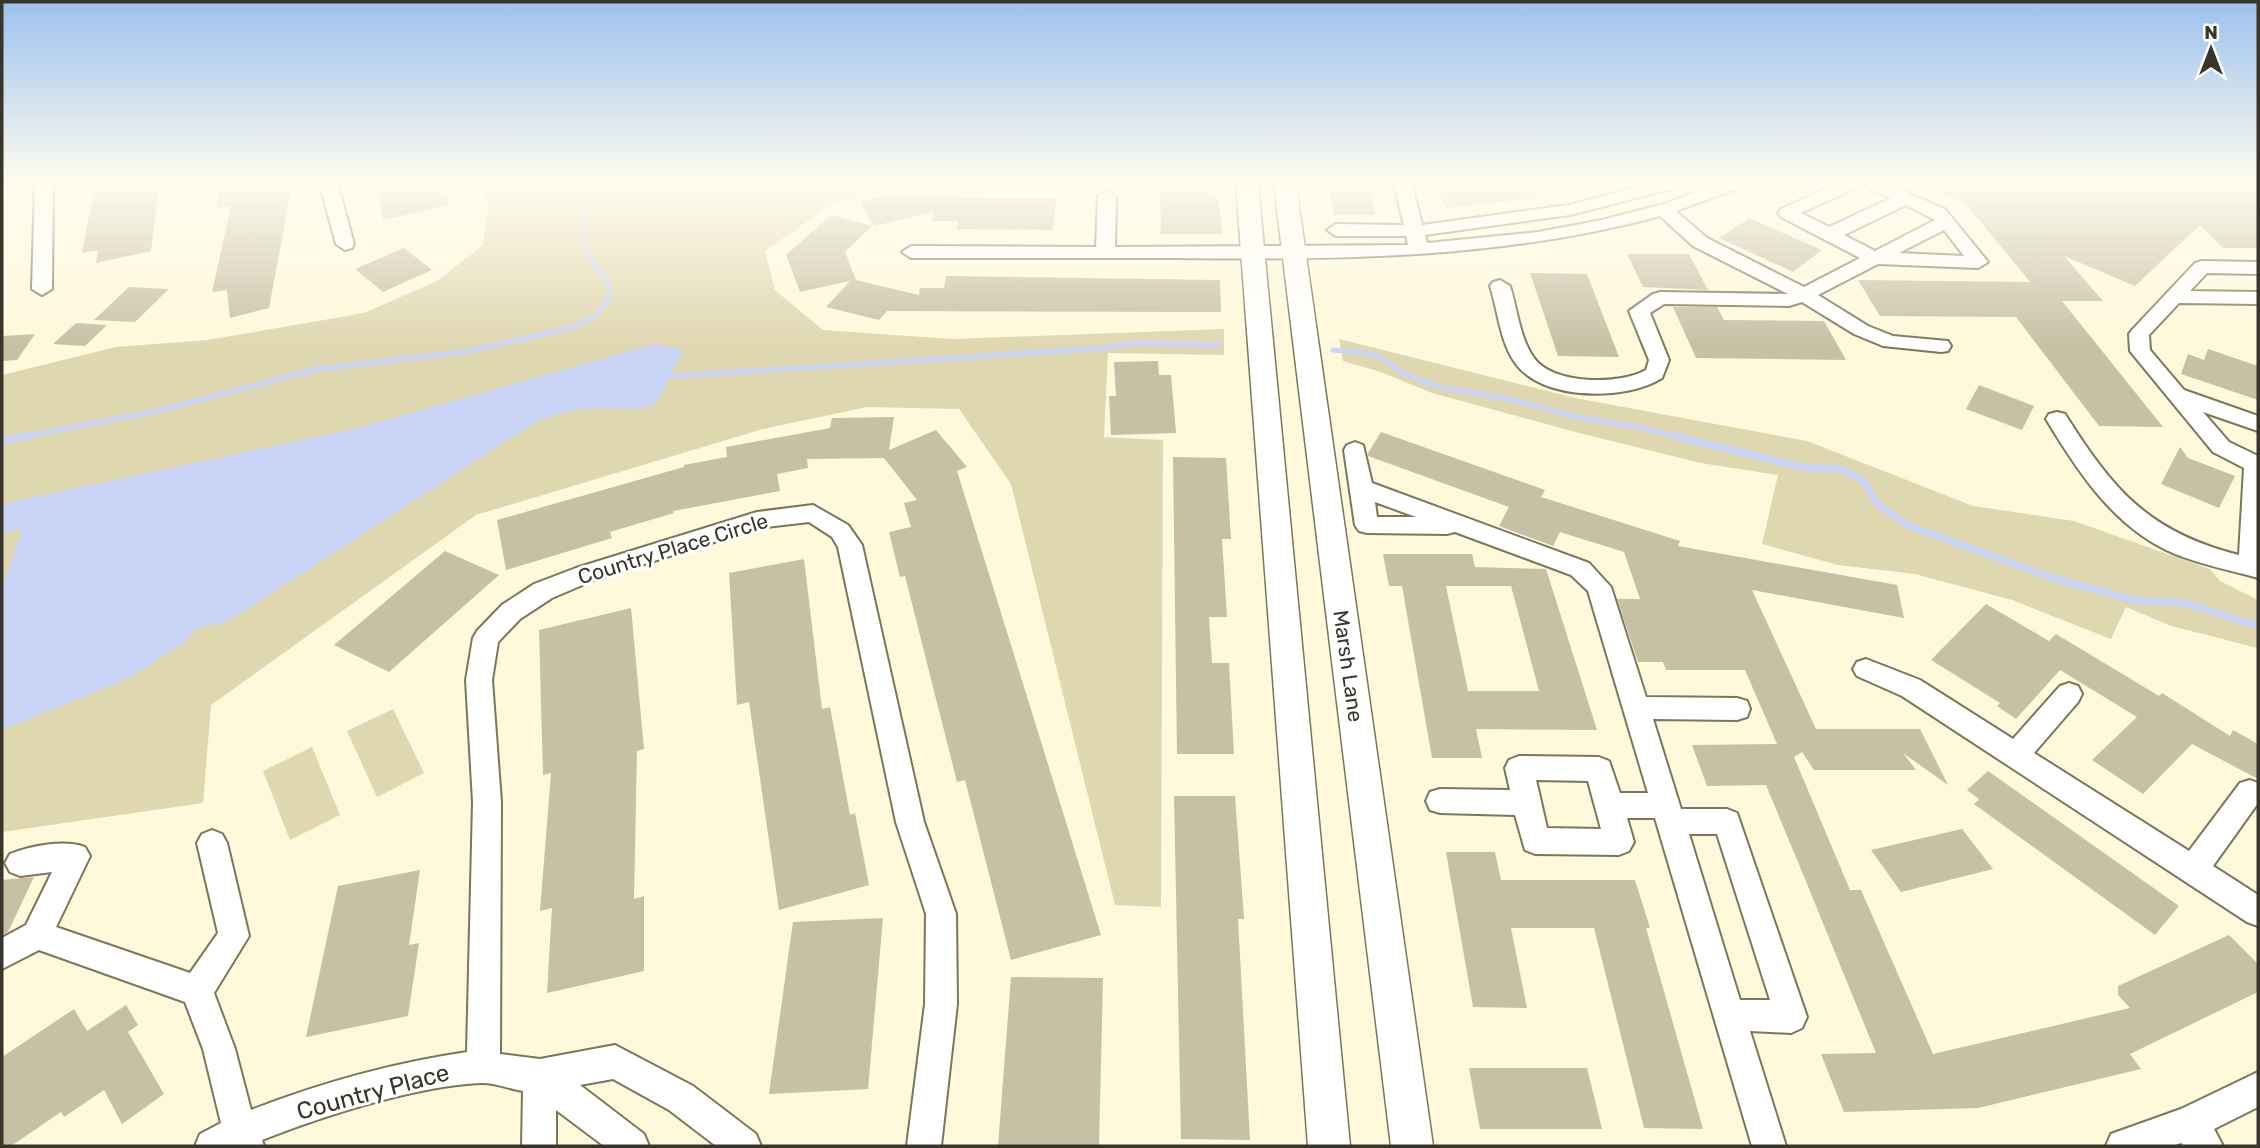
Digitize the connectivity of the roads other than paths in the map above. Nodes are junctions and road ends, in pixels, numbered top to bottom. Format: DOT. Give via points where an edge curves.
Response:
graph roads {
  1 [pos="43,239"];
  2 [pos="344,239"];
  3 [pos="1105,239"];
  4 [pos="1252,239"];
  5 [pos="1292,239"];
  6 [pos="1417,239"];
  7 [pos="1516,239"];
  8 [pos="1695,239"];
  9 [pos="1835,239"];
  10 [pos="1914,239"];
  11 [pos="1960,239"];
  12 [pos="345,244"];
  13 [pos="1419,250"];
  14 [pos="911,252"];
  15 [pos="1105,252"];
  16 [pos="1253,253"];
  17 [pos="1294,253"];
  18 [pos="1875,258"];
  19 [pos="2258,268"];
  20 [pos="1500,286"];
  21 [pos="42,289"];
  22 [pos="1804,295"];
  23 [pos="2174,297"];
  24 [pos="2258,298"];
  25 [pos="1941,346"];
  26 [pos="2177,395"];
  27 [pos="2057,419"];
  28 [pos="2258,424"];
  29 [pos="1354,450"];
  30 [pos="2257,465"];
  31 [pos="2254,568"];
  32 [pos="1866,669"];
  33 [pos="2069,695"];
  34 [pos="1636,708"];
  35 [pos="1737,709"];
  36 [pos="2015,756"];
  37 [pos="2250,792"];
  38 [pos="1440,801"];
  39 [pos="1527,803"];
  40 [pos="1609,805"];
  41 [pos="1668,813"];
  42 [pos="212,843"];
  43 [pos="20,863"];
  44 [pos="2193,870"];
  45 [pos="2258,912"];
  46 [pos="37,935"];
  47 [pos="2,954"];
  48 [pos="197,991"];
  49 [pos="1729,1015"];
  50 [pos="483,1066"];
  51 [pos="540,1076"];
  52 [pos="2258,1089"];
  53 [pos="2196,1135"];
  54 [pos="233,1141"];
  55 [pos="539,1146"];
  56 [pos="632,1146"];
  57 [pos="744,1146"];
  58 [pos="924,1146"];
  59 [pos="1329,1146"];
  60 [pos="1412,1146"];
  61 [pos="1769,1146"];
  62 [pos="2123,1146"];
  1 -- 21 [label="street"];
  2 -- 12 [label="street"];
  3 -- 15 [label="street"];
  4 -- 16 [label="main road"];
  5 -- 17 [label="main road, Marsh Lane"];
  6 -- 13 [label="street"];
  7 -- 13 [label="street"];
  8 -- 22 [label="street"];
  9 -- 18 [label="street"];
  10 -- 18 [label="street"];
  11 -- 18 [label="street" via="1978,262"];
  13 -- 17 [label="street"];
  14 -- 15 [label="street"];
  15 -- 16 [label="street"];
  16 -- 17 [label="street"];
  16 -- 59 [label="main road"];
  17 -- 60 [label="main road, Marsh Lane"];
  18 -- 22 [label="street"];
  19 -- 23 [label="street" via="2202,268"];
  20 -- 22 [label="street" via="1524,360 1550,378 1606,387 1637,383 1655,373 1659,360 1639,311 1660,298 1790,300"];
  22 -- 25 [label="street" via="1890,342"];
  23 -- 24 [label="street"];
  23 -- 26 [label="street" via="2139,334 2140,351"];
  26 -- 28 [label="street"];
  26 -- 30 [label="street" via="2221,447"];
  27 -- 31 [label="street" via="2087,469 2131,515 2175,544"];
  29 -- 34 [label="street" via="1362,488 1580,569 1599,587"];
  30 -- 31 [label="street"];
  32 -- 36 [label="street" via="1910,688"];
  33 -- 36 [label="street"];
  34 -- 35 [label="street"];
  34 -- 41 [label="street"];
  36 -- 44 [label="street"];
  37 -- 44 [label="street"];
  38 -- 39 [label="street"];
  39 -- 40 [label="street" via="1519,768 1599,769"];
  39 -- 40 [label="street" via="1535,841 1619,842"];
  40 -- 41 [label="street"];
  41 -- 49 [label="street"];
  41 -- 49 [label="street" via="1727,822 1791,1017"];
  42 -- 48 [label="street" via="234,936"];
  43 -- 46 [label="street" via="75,856"];
  44 -- 45 [label="street"];
  46 -- 47 [label="street"];
  46 -- 48 [label="street"];
  48 -- 54 [label="street" via="219,1049"];
  49 -- 61 [label="street"];
  50 -- 51 [label="street, Country Place"];
  50 -- 54 [label="street, Country Place" via="418,1076 325,1100"];
  50 -- 58 [label="street, Country Place Circle" via="486,802 479,680 486,638 511,612 543,591 584,574 757,520 813,513 840,531 850,545 910,822 941,914 941,1004"];
  51 -- 55 [label="street"];
  51 -- 56 [label="street"];
  51 -- 57 [label="street, Country Place" via="615,1062 681,1098"];
  52 -- 53 [label="street"];
  53 -- 62 [label="street"];
}
